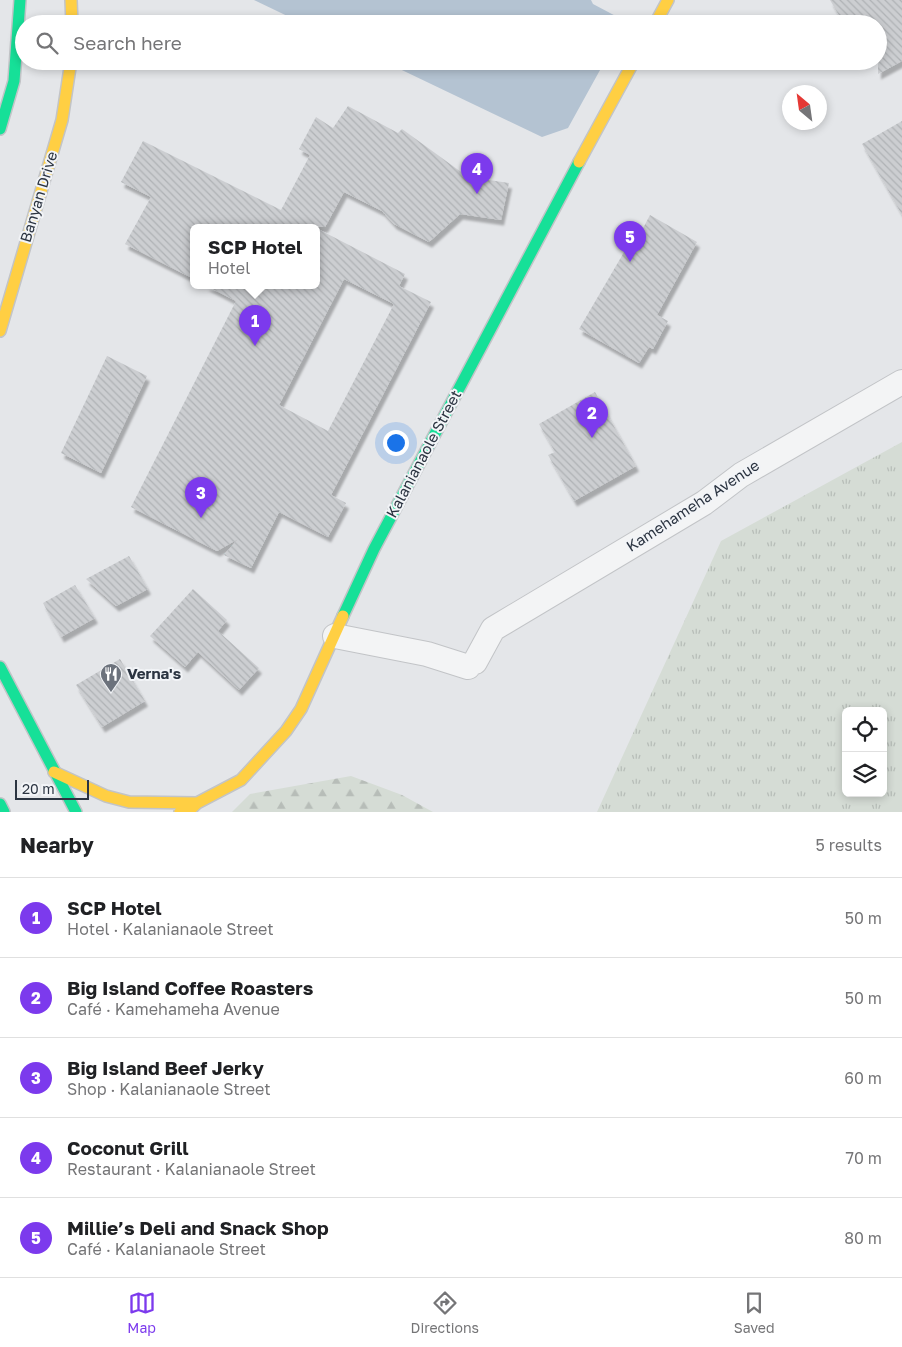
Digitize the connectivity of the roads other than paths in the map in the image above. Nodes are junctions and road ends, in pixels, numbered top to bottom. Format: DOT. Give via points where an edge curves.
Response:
graph roads {
  1 [pos="20,0"];
  2 [pos="71,0"];
  3 [pos="668,0"];
  4 [pos="19,15"];
  5 [pos="72,15"];
  6 [pos="660,15"];
  7 [pos="15,68"];
  8 [pos="69,70"];
  9 [pos="629,70"];
  10 [pos="0,129"];
  11 [pos="0,331"];
  12 [pos="902,382"];
  13 [pos="331,646"];
  14 [pos="0,667"];
  15 [pos="54,772"];
  16 [pos="197,803"];
  17 [pos="0,804"];
  18 [pos="4,812"];
  19 [pos="76,812"];
  20 [pos="180,812"];
  21 [pos="188,812"];
  1 -- 4 [label="main road"];
  2 -- 5 [label="main road"];
  3 -- 6 [label="main road"];
  7 -- 10 [label="main road"];
  8 -- 11 [label="main road, Banyan Drive" via="62,120"];
  9 -- 13 [label="main road, Kalanianaole Street" via="374,549"];
  12 -- 13 [label="street, Kamehameha Avenue" via="741,475 704,503 493,629 471,664 427,654"];
  13 -- 16 [label="main road, Kalanianaole Street" via="301,709 286,731 241,780"];
  14 -- 15 [label="main road"];
  15 -- 16 [label="main road" via="106,796 129,802"];
  15 -- 19 [label="main road"];
  16 -- 20 [label="main road, Kalanianaole Street"];
  16 -- 21 [label="main road"];
  17 -- 18 [label="main road"];
}
